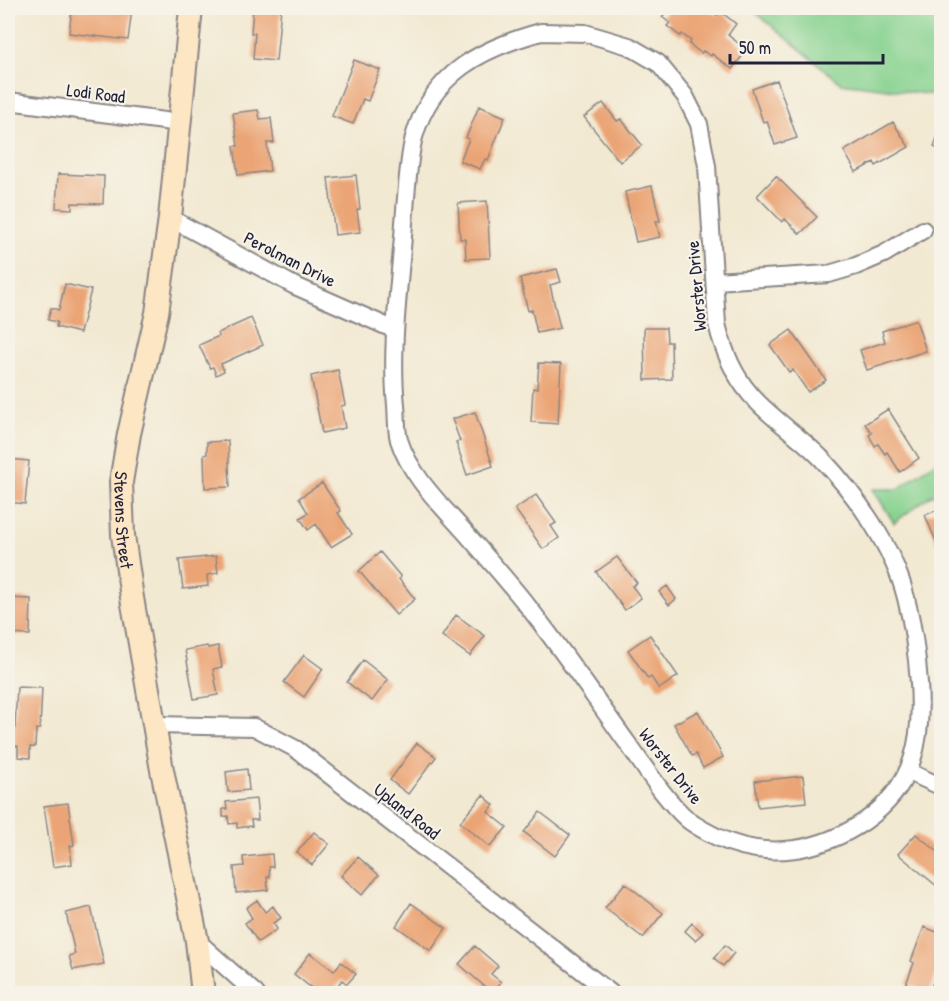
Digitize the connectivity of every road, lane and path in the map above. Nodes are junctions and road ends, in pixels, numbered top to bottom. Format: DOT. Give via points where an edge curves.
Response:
graph roads {
  1 [pos="191,8"];
  2 [pos="8,101"];
  3 [pos="180,123"];
  4 [pos="170,218"];
  5 [pos="923,230"];
  6 [pos="715,281"];
  7 [pos="395,330"];
  8 [pos="154,725"];
  9 [pos="909,772"];
  10 [pos="942,787"];
  11 [pos="197,941"];
  12 [pos="203,993"];
  13 [pos="256,993"];
  14 [pos="612,993"];
  1 -- 3 [label="street, Stevens Street"];
  2 -- 3 [label="street, Lodi Road"];
  3 -- 4 [label="street, Stevens Street"];
  4 -- 7 [label="street, Perolman Drive" via="293,285"];
  4 -- 8 [label="street, Stevens Street" via="157,313 121,482 123,535"];
  5 -- 6 [label="street" via="884,254 829,274"];
  6 -- 7 [label="street, Worster Drive" via="707,166 699,123 685,96 658,63 629,46 585,33 541,32 504,42 470,59 447,79 428,105 414,137"];
  6 -- 9 [label="street, Worster Drive" via="717,324 733,368 750,395 819,456 845,486 869,518 906,595 919,683 919,729"];
  7 -- 9 [label="street, Worster Drive" via="394,391 399,438 414,471 526,603 655,782 688,820 719,838 747,846 783,850 813,846 838,838 869,818 890,799"];
  8 -- 11 [label="street, Stevens Street"];
  8 -- 14 [label="street, Upland Road" via="254,727 296,749"];
  9 -- 10 [label="street"];
  11 -- 12 [label="street, Stevens Street"];
  11 -- 13 [label="street"];
}
